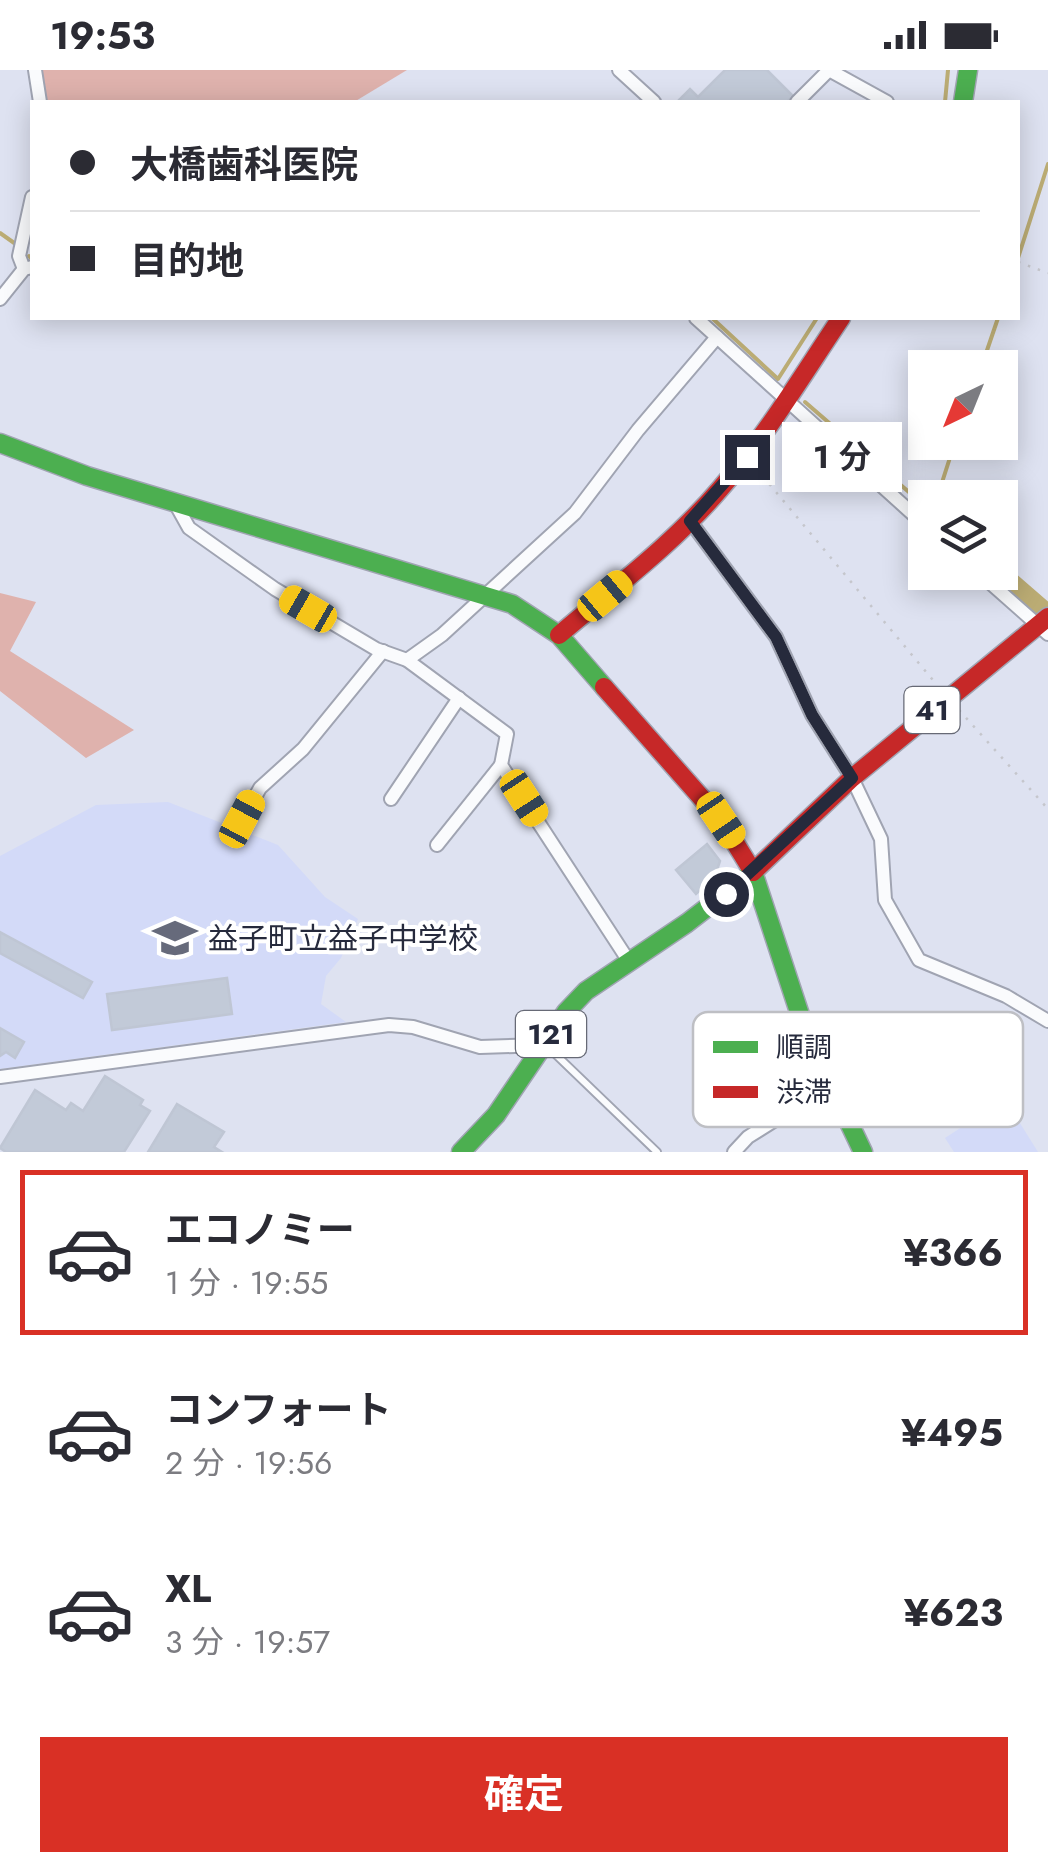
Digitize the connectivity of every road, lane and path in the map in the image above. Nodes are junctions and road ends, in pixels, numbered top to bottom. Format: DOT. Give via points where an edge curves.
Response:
graph roads {
  1 [pos="34,70"];
  2 [pos="619,70"];
  3 [pos="829,70"];
  4 [pos="968,70"];
  5 [pos="40,100"];
  6 [pos="652,100"];
  7 [pos="800,100"];
  8 [pos="876,100"];
  9 [pos="963,100"];
  10 [pos="30,206"];
  11 [pos="1020,263"];
  12 [pos="28,268"];
  13 [pos="1048,272"];
  14 [pos="0,299"];
  15 [pos="698,320"];
  16 [pos="841,320"];
  17 [pos="717,337"];
  18 [pos="785,401"];
  19 [pos="3,449"];
  20 [pos="747,457"];
  21 [pos="176,503"];
  22 [pos="908,510"];
  23 [pos="690,521"];
  24 [pos="1001,590"];
  25 [pos="488,594"];
  26 [pos="1044,624"];
  27 [pos="559,635"];
  28 [pos="383,652"];
  29 [pos="407,660"];
  30 [pos="459,698"];
  31 [pos="948,698"];
  32 [pos="501,765"];
  33 [pos="852,778"];
  34 [pos="391,799"];
  35 [pos="1048,809"];
  36 [pos="242,819"];
  37 [pos="437,845"];
  38 [pos="753,872"];
  39 [pos="630,963"];
  40 [pos="799,1012"];
  41 [pos="1048,1021"];
  42 [pos="544,1044"];
  43 [pos="0,1078"];
  44 [pos="764,1127"];
  45 [pos="850,1127"];
  46 [pos="461,1152"];
  47 [pos="657,1152"];
  48 [pos="734,1152"];
  49 [pos="863,1152"];
  1 -- 5 [label="street"];
  2 -- 6 [label="street"];
  3 -- 7 [label="street"];
  3 -- 8 [label="street"];
  4 -- 9 [label="main road"];
  10 -- 12 [label="street" via="19,256"];
  11 -- 13 [label="path"];
  12 -- 14 [label="street"];
  15 -- 17 [label="street"];
  16 -- 18 [label="main road"];
  17 -- 18 [label="street"];
  17 -- 25 [label="street" via="575,514"];
  18 -- 20 [label="main road"];
  18 -- 22 [label="street"];
  19 -- 21 [label="main road"];
  20 -- 23 [label="main road"];
  20 -- 31 [label="path"];
  21 -- 25 [label="main road"];
  21 -- 28 [label="street" via="190,528 275,590"];
  23 -- 27 [label="main road"];
  23 -- 33 [label="street" via="776,637 812,715"];
  24 -- 26 [label="street"];
  25 -- 27 [label="main road"];
  25 -- 29 [label="street"];
  26 -- 31 [label="main road, 41"];
  27 -- 38 [label="main road" via="721,820"];
  28 -- 29 [label="street"];
  28 -- 36 [label="street" via="302,750 260,788"];
  29 -- 30 [label="street"];
  30 -- 32 [label="street" via="507,734"];
  30 -- 34 [label="street"];
  31 -- 33 [label="main road, 41"];
  31 -- 35 [label="path"];
  32 -- 37 [label="street"];
  32 -- 39 [label="street"];
  33 -- 38 [label="main road, 41"];
  33 -- 41 [label="street" via="881,839 885,900 920,960"];
  38 -- 39 [label="main road, 121"];
  38 -- 40 [label="main road"];
  39 -- 42 [label="main road, 121" via="586,991"];
  42 -- 43 [label="street" via="480,1047 388,1025"];
  42 -- 46 [label="main road, 121" via="496,1115"];
  42 -- 47 [label="lane"];
  44 -- 48 [label="street"];
  45 -- 49 [label="main road"];
}
